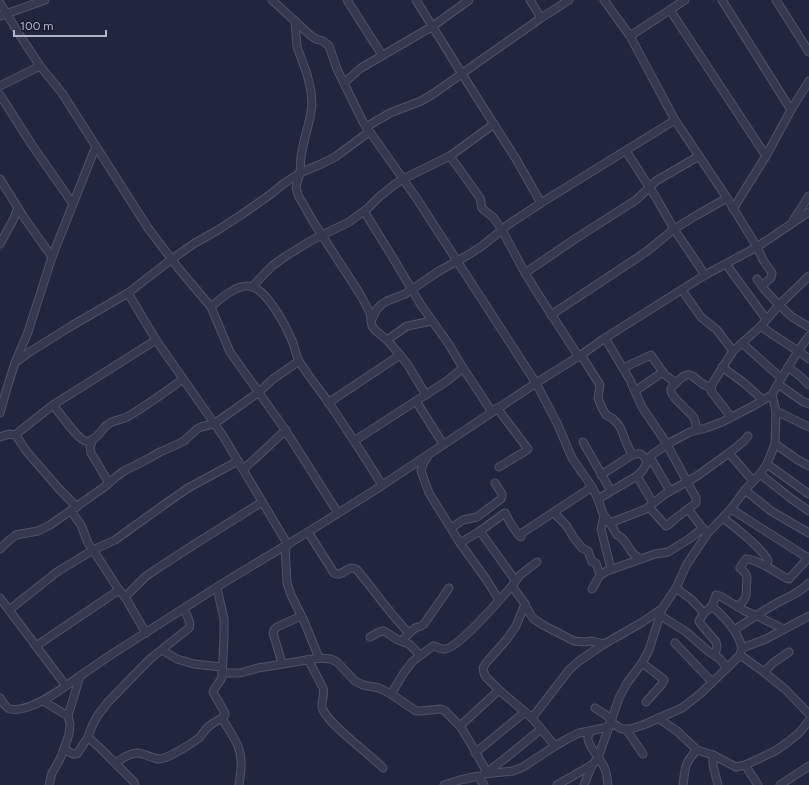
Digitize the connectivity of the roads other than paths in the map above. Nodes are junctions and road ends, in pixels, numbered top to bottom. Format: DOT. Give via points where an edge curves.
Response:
graph roads {
  1 [pos="45,0"];
  2 [pos="272,0"];
  3 [pos="347,0"];
  4 [pos="416,0"];
  5 [pos="469,0"];
  6 [pos="530,0"];
  7 [pos="569,0"];
  8 [pos="604,0"];
  9 [pos="685,0"];
  10 [pos="722,0"];
  11 [pos="776,0"];
  12 [pos="0,3"];
  13 [pos="670,10"];
  14 [pos="3,14"];
  15 [pos="542,18"];
  16 [pos="295,21"];
  17 [pos="433,26"];
  18 [pos="630,36"];
  19 [pos="809,52"];
  20 [pos="382,55"];
  21 [pos="40,66"];
  22 [pos="462,74"];
  23 [pos="809,81"];
  24 [pos="344,84"];
  25 [pos="0,86"];
  26 [pos="0,95"];
  27 [pos="791,110"];
  28 [pos="675,120"];
  29 [pos="494,124"];
  30 [pos="368,130"];
  31 [pos="96,146"];
  32 [pos="626,151"];
  33 [pos="450,156"];
  34 [pos="699,156"];
  35 [pos="766,156"];
  36 [pos="300,173"];
  37 [pos="0,179"];
  38 [pos="403,180"];
  39 [pos="650,188"];
  40 [pos="809,196"];
  41 [pos="727,198"];
  42 [pos="542,203"];
  43 [pos="73,204"];
  44 [pos="18,208"];
  45 [pos="734,209"];
  46 [pos="364,211"];
  47 [pos="809,212"];
  48 [pos="792,224"];
  49 [pos="674,229"];
  50 [pos="502,230"];
  51 [pos="323,235"];
  52 [pos="0,244"];
  53 [pos="757,247"];
  54 [pos="52,257"];
  55 [pos="172,259"];
  56 [pos="457,262"];
  57 [pos="726,264"];
  58 [pos="525,273"];
  59 [pos="705,275"];
  60 [pos="809,276"];
  61 [pos="757,279"];
  62 [pos="762,286"];
  63 [pos="252,287"];
  64 [pos="411,290"];
  65 [pos="682,290"];
  66 [pos="128,293"];
  67 [pos="779,305"];
  68 [pos="211,307"];
  69 [pos="551,315"];
  70 [pos="766,319"];
  71 [pos="370,321"];
  72 [pos="432,321"];
  73 [pos="761,326"];
  74 [pos="809,327"];
  75 [pos="809,336"];
  76 [pos="605,338"];
  77 [pos="156,340"];
  78 [pos="387,340"];
  79 [pos="742,343"];
  80 [pos="798,350"];
  81 [pos="733,351"];
  82 [pos="400,355"];
  83 [pos="580,356"];
  84 [pos="809,359"];
  85 [pos="299,361"];
  86 [pos="15,363"];
  87 [pos="722,367"];
  88 [pos="788,367"];
  89 [pos="463,368"];
  90 [pos="624,368"];
  91 [pos="663,372"];
  92 [pos="183,379"];
  93 [pos="779,381"];
  94 [pos="536,383"];
  95 [pos="676,383"];
  96 [pos="809,385"];
  97 [pos="711,388"];
  98 [pos="635,391"];
  99 [pos="259,392"];
  100 [pos="426,395"];
  101 [pos="772,395"];
  102 [pos="763,400"];
  103 [pos="416,401"];
  104 [pos="328,403"];
  105 [pos="809,404"];
  106 [pos="53,405"];
  107 [pos="495,410"];
  108 [pos="776,411"];
  109 [pos="0,413"];
  110 [pos="730,417"];
  111 [pos="214,424"];
  112 [pos="809,427"];
  113 [pos="286,430"];
  114 [pos="697,430"];
  115 [pos="14,435"];
  116 [pos="748,436"];
  117 [pos="0,437"];
  118 [pos="93,439"];
  119 [pos="354,442"];
  120 [pos="583,442"];
  121 [pos="443,444"];
  122 [pos="667,444"];
  123 [pos="775,444"];
  124 [pos="429,453"];
  125 [pos="729,453"];
  126 [pos="632,455"];
  127 [pos="649,459"];
  128 [pos="238,461"];
  129 [pos="767,464"];
  130 [pos="809,466"];
  131 [pos="499,467"];
  132 [pos="243,469"];
  133 [pos="760,474"];
  134 [pos="601,475"];
  135 [pos="637,476"];
  136 [pos="753,481"];
  137 [pos="495,482"];
  138 [pos="686,482"];
  139 [pos="108,483"];
  140 [pos="382,485"];
  141 [pos="592,487"];
  142 [pos="745,490"];
  143 [pos="611,491"];
  144 [pos="670,491"];
  145 [pos="808,493"];
  146 [pos="598,498"];
  147 [pos="262,502"];
  148 [pos="797,502"];
  149 [pos="651,505"];
  150 [pos="74,509"];
  151 [pos="688,509"];
  152 [pos="731,509"];
  153 [pos="809,511"];
  154 [pos="338,513"];
  155 [pos="554,513"];
  156 [pos="604,516"];
  157 [pos="723,518"];
  158 [pos="610,523"];
  159 [pos="451,528"];
  160 [pos="480,531"];
  161 [pos="705,531"];
  162 [pos="308,532"];
  163 [pos="809,533"];
  164 [pos="460,543"];
  165 [pos="286,546"];
  166 [pos="0,549"];
  167 [pos="93,550"];
  168 [pos="808,557"];
  169 [pos="641,559"];
  170 [pos="538,562"];
  171 [pos="766,566"];
  172 [pos="611,569"];
  173 [pos="600,575"];
  174 [pos="514,583"];
  175 [pos="809,583"];
  176 [pos="217,588"];
  177 [pos="449,588"];
  178 [pos="676,588"];
  179 [pos="592,589"];
  180 [pos="119,590"];
  181 [pos="125,596"];
  182 [pos="0,598"];
  183 [pos="499,600"];
  184 [pos="525,604"];
  185 [pos="712,606"];
  186 [pos="738,607"];
  187 [pos="184,609"];
  188 [pos="9,610"];
  189 [pos="662,612"];
  190 [pos="704,613"];
  191 [pos="301,616"];
  192 [pos="757,616"];
  193 [pos="809,616"];
  194 [pos="784,629"];
  195 [pos="734,630"];
  196 [pos="146,633"];
  197 [pos="410,633"];
  198 [pos="370,637"];
  199 [pos="401,641"];
  200 [pos="675,643"];
  201 [pos="604,644"];
  202 [pos="36,646"];
  203 [pos="162,650"];
  204 [pos="741,652"];
  205 [pos="789,652"];
  206 [pos="420,655"];
  207 [pos="715,656"];
  208 [pos="319,658"];
  209 [pos="308,659"];
  210 [pos="282,663"];
  211 [pos="642,663"];
  212 [pos="727,668"];
  213 [pos="222,670"];
  214 [pos="764,672"];
  215 [pos="80,676"];
  216 [pos="712,682"];
  217 [pos="66,686"];
  218 [pos="499,690"];
  219 [pos="391,694"];
  220 [pos="1,700"];
  221 [pos="43,701"];
  222 [pos="646,702"];
  223 [pos="594,708"];
  224 [pos="525,712"];
  225 [pos="809,714"];
  226 [pos="68,716"];
  227 [pos="222,718"];
  228 [pos="532,718"];
  229 [pos="658,718"];
  230 [pos="809,721"];
  231 [pos="610,723"];
  232 [pos="460,726"];
  233 [pos="541,729"];
  234 [pos="626,729"];
  235 [pos="591,731"];
  236 [pos="88,737"];
  237 [pos="555,746"];
  238 [pos="64,749"];
  239 [pos="698,750"];
  240 [pos="475,753"];
  241 [pos="643,754"];
  242 [pos="713,755"];
  243 [pos="598,758"];
  244 [pos="115,763"];
  245 [pos="592,765"];
  246 [pos="745,765"];
  247 [pos="809,766"];
  248 [pos="383,768"];
  249 [pos="483,774"];
  250 [pos="784,784"];
  251 [pos="49,785"];
  252 [pos="135,785"];
  253 [pos="239,785"];
  254 [pos="444,785"];
  255 [pos="484,785"];
  256 [pos="557,785"];
  257 [pos="584,785"];
  258 [pos="608,785"];
  259 [pos="683,785"];
  260 [pos="718,785"];
  261 [pos="758,785"];
  1 -- 14 [label="street"];
  2 -- 16 [label="street"];
  3 -- 20 [label="street"];
  4 -- 17 [label="street"];
  5 -- 17 [label="street"];
  6 -- 15 [label="street"];
  7 -- 15 [label="street"];
  8 -- 18 [label="street"];
  9 -- 13 [label="street"];
  10 -- 27 [label="street"];
  11 -- 19 [label="street"];
  12 -- 14 [label="street"];
  13 -- 18 [label="street"];
  13 -- 35 [label="street"];
  14 -- 21 [label="street"];
  15 -- 22 [label="street"];
  16 -- 24 [label="street" via="310,35 328,44"];
  16 -- 36 [label="street" via="297,47 307,74 312,105"];
  17 -- 20 [label="street"];
  17 -- 22 [label="street"];
  18 -- 28 [label="street"];
  20 -- 24 [label="street" via="361,68"];
  21 -- 25 [label="street"];
  21 -- 31 [label="street"];
  22 -- 29 [label="street"];
  22 -- 30 [label="street" via="421,101 396,110"];
  23 -- 27 [label="street"];
  24 -- 30 [label="street"];
  26 -- 43 [label="street"];
  27 -- 35 [label="street"];
  28 -- 32 [label="street"];
  28 -- 34 [label="street"];
  29 -- 33 [label="street"];
  29 -- 42 [label="street"];
  30 -- 36 [label="street" via="335,157"];
  30 -- 38 [label="street"];
  31 -- 43 [label="street"];
  31 -- 55 [label="street" via="148,228"];
  32 -- 39 [label="street"];
  32 -- 42 [label="street"];
  33 -- 38 [label="street"];
  33 -- 50 [label="street" via="480,198 482,208 492,215"];
  34 -- 39 [label="street" via="656,181"];
  34 -- 41 [label="street"];
  35 -- 45 [label="street"];
  36 -- 51 [label="street" via="296,188 298,195"];
  36 -- 55 [label="street"];
  37 -- 44 [label="street"];
  38 -- 46 [label="street" via="379,196"];
  38 -- 56 [label="street"];
  39 -- 49 [label="street"];
  39 -- 58 [label="street" via="636,200"];
  40 -- 48 [label="street"];
  41 -- 45 [label="street"];
  41 -- 49 [label="street"];
  42 -- 50 [label="street"];
  43 -- 54 [label="street"];
  44 -- 52 [label="street"];
  44 -- 54 [label="street"];
  45 -- 53 [label="street"];
  46 -- 51 [label="street"];
  46 -- 64 [label="street"];
  47 -- 48 [label="street"];
  48 -- 53 [label="street"];
  49 -- 59 [label="street"];
  49 -- 69 [label="street" via="646,252"];
  50 -- 56 [label="street"];
  50 -- 58 [label="street"];
  51 -- 63 [label="street" via="277,262"];
  51 -- 71 [label="street" via="360,294 370,313"];
  53 -- 57 [label="street"];
  53 -- 62 [label="street" via="772,273 771,278"];
  54 -- 86 [label="street" via="28,332"];
  55 -- 66 [label="street"];
  55 -- 68 [label="street"];
  56 -- 64 [label="street"];
  56 -- 94 [label="street"];
  57 -- 59 [label="street"];
  57 -- 70 [label="street"];
  58 -- 69 [label="street"];
  59 -- 65 [label="street"];
  60 -- 67 [label="street"];
  61 -- 62 [label="street"];
  62 -- 67 [label="street"];
  63 -- 68 [label="street" via="239,288"];
  63 -- 85 [label="street" via="268,299 283,321"];
  64 -- 71 [label="street" via="382,304"];
  64 -- 72 [label="street"];
  65 -- 76 [label="street"];
  65 -- 81 [label="street" via="701,317 717,330"];
  66 -- 77 [label="street"];
  66 -- 86 [label="street"];
  67 -- 70 [label="street"];
  67 -- 74 [label="street"];
  68 -- 99 [label="street" via="230,352"];
  69 -- 83 [label="street"];
  70 -- 73 [label="street"];
  71 -- 78 [label="street" via="375,330"];
  72 -- 78 [label="street" via="406,326"];
  72 -- 89 [label="street"];
  73 -- 79 [label="street"];
  73 -- 80 [label="street"];
  75 -- 80 [label="street"];
  76 -- 83 [label="street"];
  76 -- 90 [label="street"];
  77 -- 92 [label="street"];
  77 -- 106 [label="street"];
  78 -- 82 [label="street"];
  79 -- 81 [label="street"];
  79 -- 93 [label="street"];
  80 -- 84 [label="street"];
  80 -- 88 [label="street"];
  81 -- 87 [label="street"];
  82 -- 100 [label="street"];
  82 -- 104 [label="street"];
  83 -- 94 [label="street"];
  83 -- 126 [label="street" via="600,385 598,398 602,408 621,429"];
  85 -- 99 [label="street"];
  85 -- 104 [label="street"];
  86 -- 109 [label="street"];
  87 -- 97 [label="street"];
  87 -- 102 [label="street"];
  88 -- 93 [label="street"];
  88 -- 96 [label="street"];
  89 -- 100 [label="street"];
  89 -- 107 [label="street"];
  90 -- 91 [label="street" via="651,354"];
  90 -- 98 [label="street"];
  91 -- 95 [label="street"];
  91 -- 98 [label="street"];
  92 -- 111 [label="street"];
  92 -- 118 [label="street" via="125,418 107,425"];
  93 -- 101 [label="street"];
  93 -- 105 [label="street"];
  94 -- 107 [label="street"];
  94 -- 141 [label="street" via="557,422 572,458"];
  95 -- 97 [label="street" via="684,375 689,374"];
  95 -- 114 [label="street" via="671,389 672,393 694,418"];
  97 -- 110 [label="street"];
  98 -- 122 [label="street" via="642,407"];
  99 -- 111 [label="street"];
  99 -- 113 [label="street"];
  100 -- 103 [label="street"];
  101 -- 102 [label="street"];
  101 -- 108 [label="street"];
  102 -- 110 [label="street"];
  103 -- 119 [label="street"];
  103 -- 121 [label="street"];
  104 -- 119 [label="street"];
  106 -- 115 [label="street"];
  106 -- 118 [label="street" via="76,435 86,441"];
  107 -- 121 [label="street"];
  107 -- 131 [label="street" via="528,448"];
  108 -- 112 [label="street"];
  108 -- 123 [label="street"];
  110 -- 114 [label="street" via="713,426"];
  111 -- 128 [label="street"];
  111 -- 139 [label="street" via="197,429 184,441 129,468"];
  113 -- 132 [label="street"];
  113 -- 154 [label="street"];
  114 -- 122 [label="street"];
  115 -- 117 [label="street"];
  115 -- 150 [label="street"];
  116 -- 125 [label="street"];
  118 -- 139 [label="street" via="91,453"];
  119 -- 140 [label="street"];
  120 -- 134 [label="street"];
  121 -- 124 [label="street"];
  122 -- 127 [label="street"];
  122 -- 138 [label="street"];
  123 -- 129 [label="street"];
  123 -- 130 [label="street"];
  124 -- 140 [label="street"];
  124 -- 159 [label="street" via="421,471 429,493"];
  125 -- 136 [label="street"];
  125 -- 138 [label="street"];
  126 -- 127 [label="street" via="638,453"];
  126 -- 134 [label="street"];
  127 -- 135 [label="street"];
  127 -- 144 [label="street"];
  128 -- 132 [label="street"];
  128 -- 167 [label="street" via="188,488 115,540"];
  129 -- 133 [label="street"];
  129 -- 145 [label="street"];
  132 -- 147 [label="street"];
  133 -- 136 [label="street"];
  133 -- 148 [label="street"];
  134 -- 143 [label="street"];
  135 -- 143 [label="street"];
  135 -- 149 [label="street"];
  136 -- 142 [label="street"];
  137 -- 159 [label="street" via="502,494 501,499 477,517 463,520"];
  138 -- 144 [label="street"];
  138 -- 151 [label="street" via="696,500"];
  139 -- 150 [label="street"];
  140 -- 154 [label="street"];
  141 -- 146 [label="street"];
  141 -- 155 [label="street"];
  142 -- 152 [label="street"];
  142 -- 163 [label="street" via="771,511"];
  143 -- 146 [label="street"];
  144 -- 149 [label="street"];
  145 -- 148 [label="street"];
  146 -- 156 [label="street"];
  147 -- 165 [label="street"];
  147 -- 181 [label="street" via="155,570"];
  148 -- 153 [label="street"];
  149 -- 151 [label="street" via="666,526"];
  149 -- 158 [label="street"];
  150 -- 166 [label="street" via="44,529 16,536"];
  150 -- 167 [label="street"];
  151 -- 161 [label="street"];
  152 -- 157 [label="street"];
  152 -- 168 [label="street"];
  154 -- 162 [label="street"];
  155 -- 160 [label="street" via="520,536 505,513"];
  155 -- 173 [label="street" via="581,547 588,551"];
  156 -- 158 [label="street"];
  156 -- 172 [label="street" via="601,529"];
  157 -- 161 [label="street"];
  157 -- 171 [label="street" via="767,558"];
  158 -- 169 [label="street" via="633,555"];
  159 -- 164 [label="street"];
  160 -- 164 [label="street"];
  160 -- 174 [label="street"];
  161 -- 169 [label="street" via="668,552"];
  161 -- 178 [label="street"];
  162 -- 165 [label="street"];
  162 -- 197 [label="street" via="334,573 339,574 351,568 357,570 390,613"];
  164 -- 183 [label="street"];
  165 -- 176 [label="street"];
  165 -- 191 [label="street" via="286,583"];
  167 -- 180 [label="street"];
  167 -- 188 [label="street" via="57,572"];
  168 -- 171 [label="street" via="789,579"];
  169 -- 172 [label="street"];
  170 -- 174 [label="street" via="523,572"];
  171 -- 186 [label="street" via="746,558 740,566 747,577 746,595"];
  172 -- 173 [label="street"];
  173 -- 179 [label="street"];
  174 -- 183 [label="street"];
  174 -- 184 [label="street"];
  175 -- 192 [label="street" via="796,594"];
  176 -- 187 [label="street"];
  176 -- 213 [label="street" via="224,619"];
  177 -- 197 [label="street" via="424,624"];
  178 -- 189 [label="street"];
  178 -- 190 [label="street"];
  180 -- 181 [label="street"];
  180 -- 202 [label="street"];
  181 -- 196 [label="street"];
  182 -- 188 [label="street"];
  183 -- 206 [label="street" via="480,622 452,646 445,650 433,646"];
  184 -- 201 [label="street" via="534,619 574,641"];
  184 -- 218 [label="street" via="516,626 483,668 486,677"];
  185 -- 186 [label="street" via="717,595"];
  185 -- 190 [label="street"];
  185 -- 195 [label="street"];
  186 -- 192 [label="street"];
  187 -- 196 [label="street"];
  187 -- 203 [label="street" via="190,628"];
  188 -- 202 [label="street"];
  189 -- 201 [label="street"];
  189 -- 207 [label="street"];
  189 -- 211 [label="street"];
  190 -- 207 [label="street" via="699,622 716,642"];
  191 -- 208 [label="street"];
  191 -- 210 [label="street" via="274,630"];
  192 -- 194 [label="street"];
  192 -- 195 [label="street"];
  193 -- 194 [label="street"];
  194 -- 204 [label="street"];
  195 -- 204 [label="street" via="741,644"];
  196 -- 215 [label="street"];
  197 -- 199 [label="street"];
  198 -- 199 [label="street" via="384,631"];
  199 -- 206 [label="street" via="409,644"];
  200 -- 216 [label="street"];
  201 -- 228 [label="street" via="569,670"];
  202 -- 217 [label="street"];
  203 -- 213 [label="street" via="177,659"];
  203 -- 236 [label="street" via="108,702 98,715"];
  204 -- 212 [label="street"];
  204 -- 214 [label="street"];
  205 -- 214 [label="street"];
  206 -- 219 [label="street" via="404,671"];
  207 -- 212 [label="street"];
  208 -- 209 [label="street"];
  208 -- 219 [label="street" via="337,662 355,681 363,685 379,688"];
  209 -- 210 [label="street"];
  209 -- 248 [label="street" via="323,688 322,708 344,733"];
  210 -- 213 [label="street" via="233,674"];
  211 -- 222 [label="street" via="664,680"];
  211 -- 231 [label="street" via="619,698"];
  212 -- 216 [label="street"];
  213 -- 227 [label="street" via="221,680 213,692 225,713"];
  214 -- 225 [label="street"];
  215 -- 217 [label="street"];
  215 -- 226 [label="street"];
  216 -- 229 [label="street" via="682,708"];
  217 -- 221 [label="street"];
  218 -- 224 [label="street"];
  218 -- 232 [label="street"];
  219 -- 232 [label="street" via="416,711 444,710"];
  220 -- 221 [label="street" via="12,709 24,708"];
  221 -- 226 [label="street"];
  223 -- 231 [label="street"];
  224 -- 228 [label="street"];
  224 -- 240 [label="street"];
  226 -- 238 [label="street" via="70,732"];
  227 -- 244 [label="street" via="206,729 199,738 165,758 156,759 137,753"];
  227 -- 253 [label="street" via="238,746 241,771"];
  228 -- 233 [label="street"];
  229 -- 234 [label="street" via="636,728"];
  229 -- 239 [label="street"];
  230 -- 246 [label="street" via="788,742"];
  231 -- 234 [label="street"];
  231 -- 235 [label="street"];
  231 -- 243 [label="street"];
  232 -- 240 [label="street"];
  233 -- 237 [label="street"];
  233 -- 249 [label="street"];
  234 -- 241 [label="street"];
  235 -- 237 [label="street" via="566,738"];
  235 -- 243 [label="street" via="587,737"];
  236 -- 238 [label="street" via="77,754"];
  236 -- 244 [label="street"];
  237 -- 249 [label="street" via="523,768"];
  238 -- 251 [label="street" via="52,772"];
  239 -- 242 [label="street"];
  239 -- 259 [label="street" via="689,758"];
  240 -- 249 [label="street"];
  242 -- 246 [label="street" via="736,767"];
  242 -- 260 [label="street"];
  243 -- 245 [label="street"];
  243 -- 258 [label="street" via="604,766"];
  244 -- 252 [label="street"];
  245 -- 256 [label="street"];
  245 -- 257 [label="street"];
  246 -- 261 [label="street"];
  247 -- 250 [label="street"];
  249 -- 254 [label="street"];
  249 -- 255 [label="street"];
}
